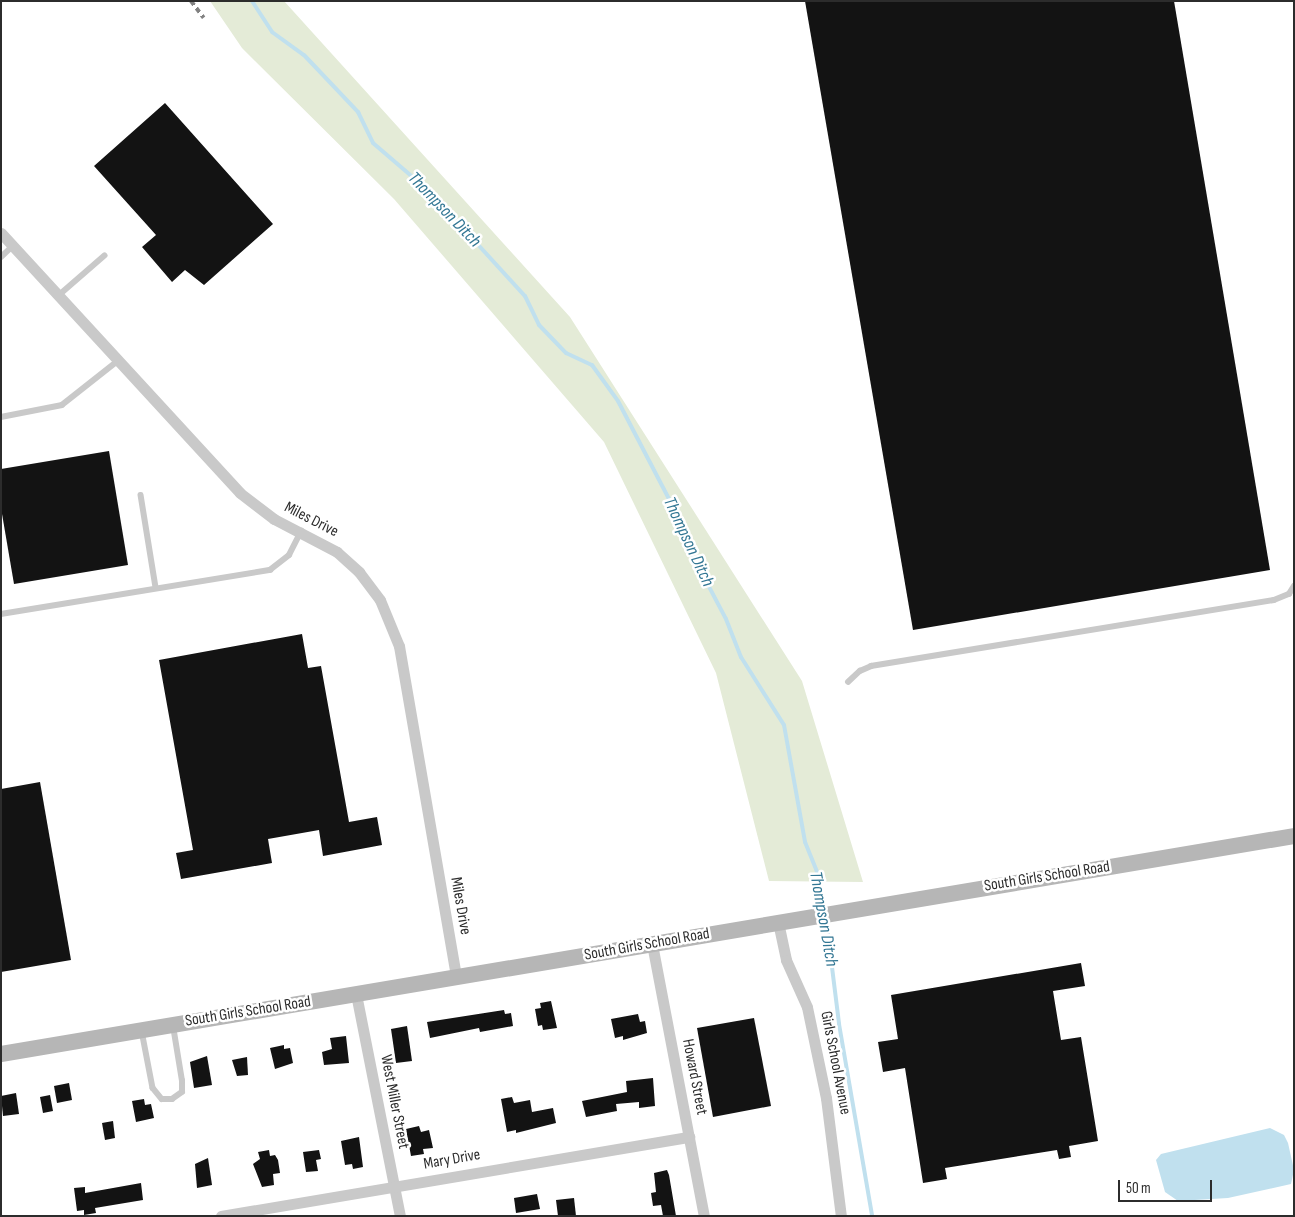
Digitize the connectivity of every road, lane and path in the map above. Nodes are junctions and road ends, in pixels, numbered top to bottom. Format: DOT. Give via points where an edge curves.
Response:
graph roads {
  1 [pos="1,233"];
  2 [pos="13,246"];
  3 [pos="104,256"];
  4 [pos="1,257"];
  5 [pos="59,295"];
  6 [pos="118,360"];
  7 [pos="1,417"];
  8 [pos="141,495"];
  9 [pos="301,531"];
  10 [pos="1294,586"];
  11 [pos="156,588"];
  12 [pos="1,614"];
  13 [pos="848,682"];
  14 [pos="1294,836"];
  15 [pos="778,922"];
  16 [pos="652,944"];
  17 [pos="456,977"];
  18 [pos="356,994"];
  19 [pos="172,1024"];
  20 [pos="142,1030"];
  21 [pos="1,1054"];
  22 [pos="689,1137"];
  23 [pos="394,1187"];
  24 [pos="221,1216"];
  25 [pos="400,1216"];
  26 [pos="704,1216"];
  27 [pos="841,1216"];
  1 -- 2 [label="street, Miles Drive"];
  2 -- 4 [label="lane"];
  2 -- 5 [label="street, Miles Drive"];
  3 -- 5 [label="lane"];
  5 -- 6 [label="street, Miles Drive"];
  6 -- 7 [label="lane" via="62,405"];
  6 -- 9 [label="street, Miles Drive" via="249,501 274,519"];
  8 -- 11 [label="lane"];
  9 -- 11 [label="lane" via="289,555 270,570"];
  9 -- 17 [label="street, Miles Drive" via="337,552 359,572 380,600 393,627"];
  10 -- 13 [label="lane" via="1288,594 1274,600 871,666"];
  11 -- 12 [label="lane"];
  14 -- 15 [label="main road, South Girls School Road"];
  15 -- 16 [label="main road, South Girls School Road"];
  15 -- 27 [label="street, Girls School Avenue" via="786,960 809,1016 826,1098"];
  16 -- 17 [label="main road, South Girls School Road"];
  16 -- 22 [label="street, Howard Street"];
  17 -- 18 [label="main road, South Girls School Road"];
  18 -- 19 [label="main road, South Girls School Road"];
  18 -- 23 [label="street, West Miller Street"];
  19 -- 20 [label="main road, South Girls School Road"];
  19 -- 20 [label="lane" via="182,1081 182,1092 172,1099 162,1099 153,1088"];
  20 -- 21 [label="main road, South Girls School Road"];
  22 -- 23 [label="street, Mary Drive"];
  22 -- 26 [label="street, Howard Street"];
  23 -- 24 [label="street, Mary Drive"];
  23 -- 25 [label="street, West Miller Street"];
}
